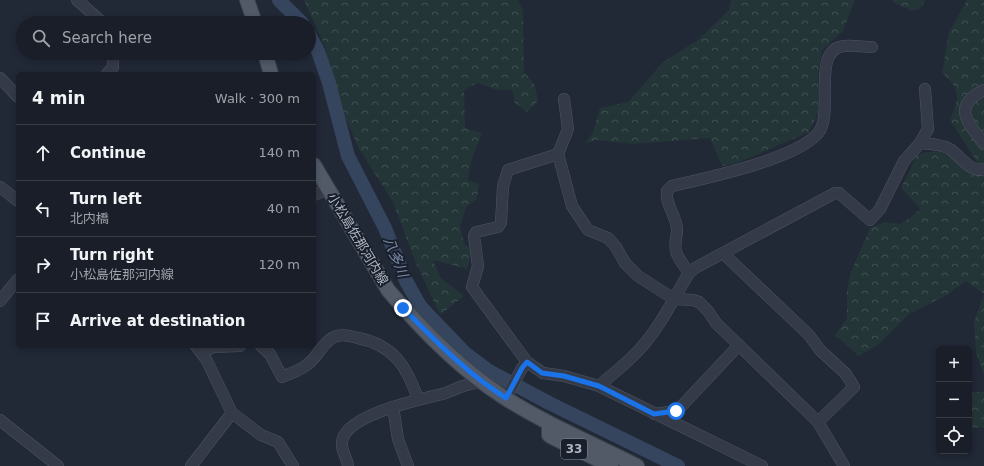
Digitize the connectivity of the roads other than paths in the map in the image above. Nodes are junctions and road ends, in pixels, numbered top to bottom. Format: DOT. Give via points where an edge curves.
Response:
graph roads {
  1 [pos="77,0"];
  2 [pos="246,0"];
  3 [pos="95,16"];
  4 [pos="252,16"];
  5 [pos="872,47"];
  6 [pos="113,60"];
  7 [pos="267,60"];
  8 [pos="109,72"];
  9 [pos="270,72"];
  10 [pos="0,78"];
  11 [pos="925,89"];
  12 [pos="984,90"];
  13 [pos="16,95"];
  14 [pos="564,99"];
  15 [pos="920,143"];
  16 [pos="984,144"];
  17 [pos="558,154"];
  18 [pos="316,168"];
  19 [pos="984,170"];
  20 [pos="0,187"];
  21 [pos="328,189"];
  22 [pos="316,194"];
  23 [pos="16,199"];
  24 [pos="725,252"];
  25 [pos="689,273"];
  26 [pos="16,281"];
  27 [pos="674,300"];
  28 [pos="0,301"];
  29 [pos="739,345"];
  30 [pos="263,348"];
  31 [pos="199,349"];
  32 [pos="524,365"];
  33 [pos="480,380"];
  34 [pos="599,386"];
  35 [pos="507,396"];
  36 [pos="418,399"];
  37 [pos="393,407"];
  38 [pos="232,413"];
  39 [pos="654,414"];
  40 [pos="0,420"];
  41 [pos="818,422"];
  42 [pos="549,424"];
  43 [pos="58,466"];
  44 [pos="191,466"];
  45 [pos="293,466"];
  46 [pos="348,466"];
  47 [pos="408,466"];
  48 [pos="611,466"];
  49 [pos="637,466"];
  50 [pos="762,466"];
  51 [pos="844,466"];
  1 -- 3 [label="street"];
  2 -- 4 [label="main road"];
  5 -- 25 [label="street" via="844,46 831,54 825,69 826,116 823,125 809,142 737,170 672,186 667,191 668,204 677,229 675,248"];
  6 -- 8 [label="street" via="113,67"];
  7 -- 9 [label="main road"];
  10 -- 13 [label="street"];
  11 -- 15 [label="street" via="928,129"];
  12 -- 16 [label="street" via="967,103 964,113"];
  14 -- 17 [label="street" via="568,129"];
  15 -- 19 [label="street" via="944,146 973,169"];
  15 -- 24 [label="street" via="904,161 880,209 870,220 839,193 835,193"];
  17 -- 27 [label="street" via="572,206 588,230 608,238 629,268"];
  17 -- 32 [label="street" via="508,170 503,186 501,223 498,227 476,232 474,236 478,266 472,288"];
  18 -- 21 [label="main road, 小松島佐那河内線 / 33"];
  20 -- 23 [label="street"];
  21 -- 22 [label="street"];
  21 -- 33 [label="main road, 小松島佐那河内線 / 33" via="388,290 453,358"];
  24 -- 25 [label="street"];
  24 -- 41 [label="street" via="728,258 809,335 854,386"];
  25 -- 27 [label="street"];
  26 -- 28 [label="street"];
  27 -- 29 [label="street" via="699,302"];
  27 -- 34 [label="street" via="638,351"];
  29 -- 39 [label="street" via="676,411"];
  29 -- 41 [label="street"];
  30 -- 36 [label="street" via="270,354 282,377 310,363 325,344 336,336 344,335 374,341 385,346 404,367"];
  31 -- 38 [label="street"];
  32 -- 34 [label="street" via="542,373"];
  32 -- 35 [label="street"];
  33 -- 35 [label="main road, 小松島佐那河内線 / 33"];
  33 -- 36 [label="street" via="476,384"];
  34 -- 39 [label="street"];
  35 -- 42 [label="main road, 小松島佐那河内線 / 33"];
  36 -- 37 [label="street"];
  37 -- 46 [label="street" via="366,418 344,435 342,448"];
  37 -- 47 [label="street" via="398,439"];
  38 -- 44 [label="street"];
  38 -- 45 [label="street" via="261,435 278,442"];
  39 -- 50 [label="street"];
  40 -- 43 [label="street"];
  41 -- 51 [label="street"];
  42 -- 48 [label="main road, 33" via="549,435"];
  42 -- 49 [label="main road, 小松島佐那河内線"];
}
